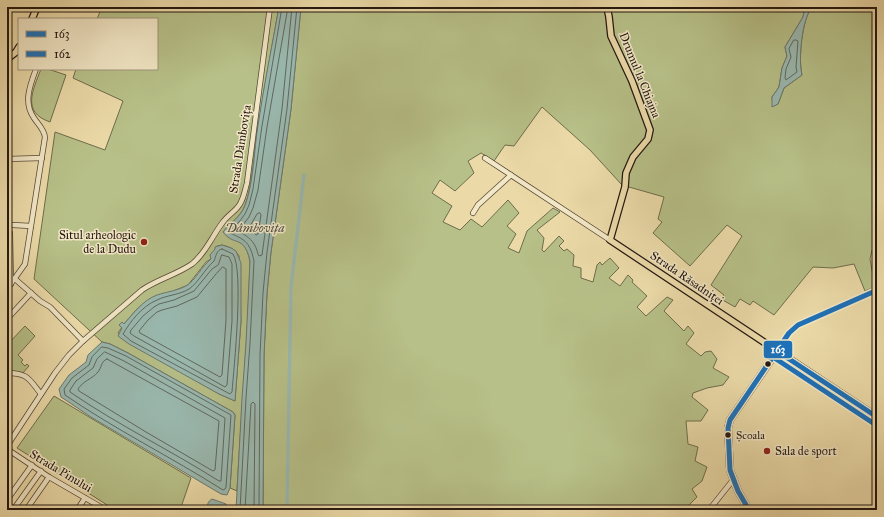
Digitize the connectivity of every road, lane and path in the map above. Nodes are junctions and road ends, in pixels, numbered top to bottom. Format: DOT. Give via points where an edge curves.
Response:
graph roads {
  1 [pos="37,7"];
  2 [pos="270,7"];
  3 [pos="606,7"];
  4 [pos="32,18"];
  5 [pos="18,50"];
  6 [pos="7,60"];
  7 [pos="36,70"];
  8 [pos="42,158"];
  9 [pos="485,158"];
  10 [pos="7,159"];
  11 [pos="511,175"];
  12 [pos="473,213"];
  13 [pos="13,225"];
  14 [pos="31,226"];
  15 [pos="10,233"];
  16 [pos="610,240"];
  17 [pos="15,279"];
  18 [pos="11,284"];
  19 [pos="7,289"];
  20 [pos="875,291"];
  21 [pos="31,293"];
  22 [pos="877,297"];
  23 [pos="7,319"];
  24 [pos="83,341"];
  25 [pos="777,351"];
  26 [pos="7,373"];
  27 [pos="41,394"];
  28 [pos="877,417"];
  29 [pos="7,446"];
  30 [pos="7,449"];
  31 [pos="32,465"];
  32 [pos="41,471"];
  33 [pos="49,477"];
  34 [pos="734,480"];
  35 [pos="85,498"];
  36 [pos="7,500"];
  37 [pos="13,510"];
  38 [pos="26,510"];
  39 [pos="77,510"];
  40 [pos="106,510"];
  41 [pos="709,510"];
  42 [pos="749,510"];
  1 -- 4 [label="main road"];
  2 -- 24 [label="street, Strada Dâmbovița" via="247,183 240,204 223,222 196,260 182,270 148,286"];
  3 -- 16 [label="main road, Drumul la Chiajna" via="614,42 635,87 650,130 648,139 626,173 625,187"];
  5 -- 6 [label="main road"];
  7 -- 8 [label="street" via="28,101 32,114 45,135"];
  8 -- 10 [label="street"];
  8 -- 14 [label="street"];
  9 -- 11 [label="street, Strada Răsadniței"];
  11 -- 12 [label="street"];
  11 -- 16 [label="street, Strada Răsadniței"];
  13 -- 14 [label="street"];
  14 -- 17 [label="street" via="25,264"];
  15 -- 18 [label="street"];
  16 -- 25 [label="main road, Strada Răsadniței"];
  17 -- 18 [label="street"];
  17 -- 21 [label="street"];
  18 -- 19 [label="street"];
  20 -- 22 [label="street"];
  20 -- 25 [label="street" via="798,325"];
  21 -- 23 [label="street"];
  21 -- 24 [label="street" via="50,307"];
  24 -- 27 [label="street, Strada Dâmbovița" via="63,363"];
  25 -- 28 [label="main road, Strada Răsadniței"];
  25 -- 34 [label="main road" via="730,420 729,460"];
  26 -- 27 [label="street" via="25,375"];
  27 -- 29 [label="street, Strada Dâmbovița"];
  30 -- 31 [label="street, Strada Pinului"];
  31 -- 32 [label="street, Strada Pinului"];
  31 -- 36 [label="street"];
  32 -- 33 [label="street, Strada Pinului"];
  32 -- 37 [label="street"];
  33 -- 35 [label="street, Strada Pinului"];
  33 -- 38 [label="street"];
  34 -- 41 [label="street"];
  34 -- 42 [label="main road"];
  35 -- 39 [label="street"];
  35 -- 40 [label="street, Strada Pinului"];
}
